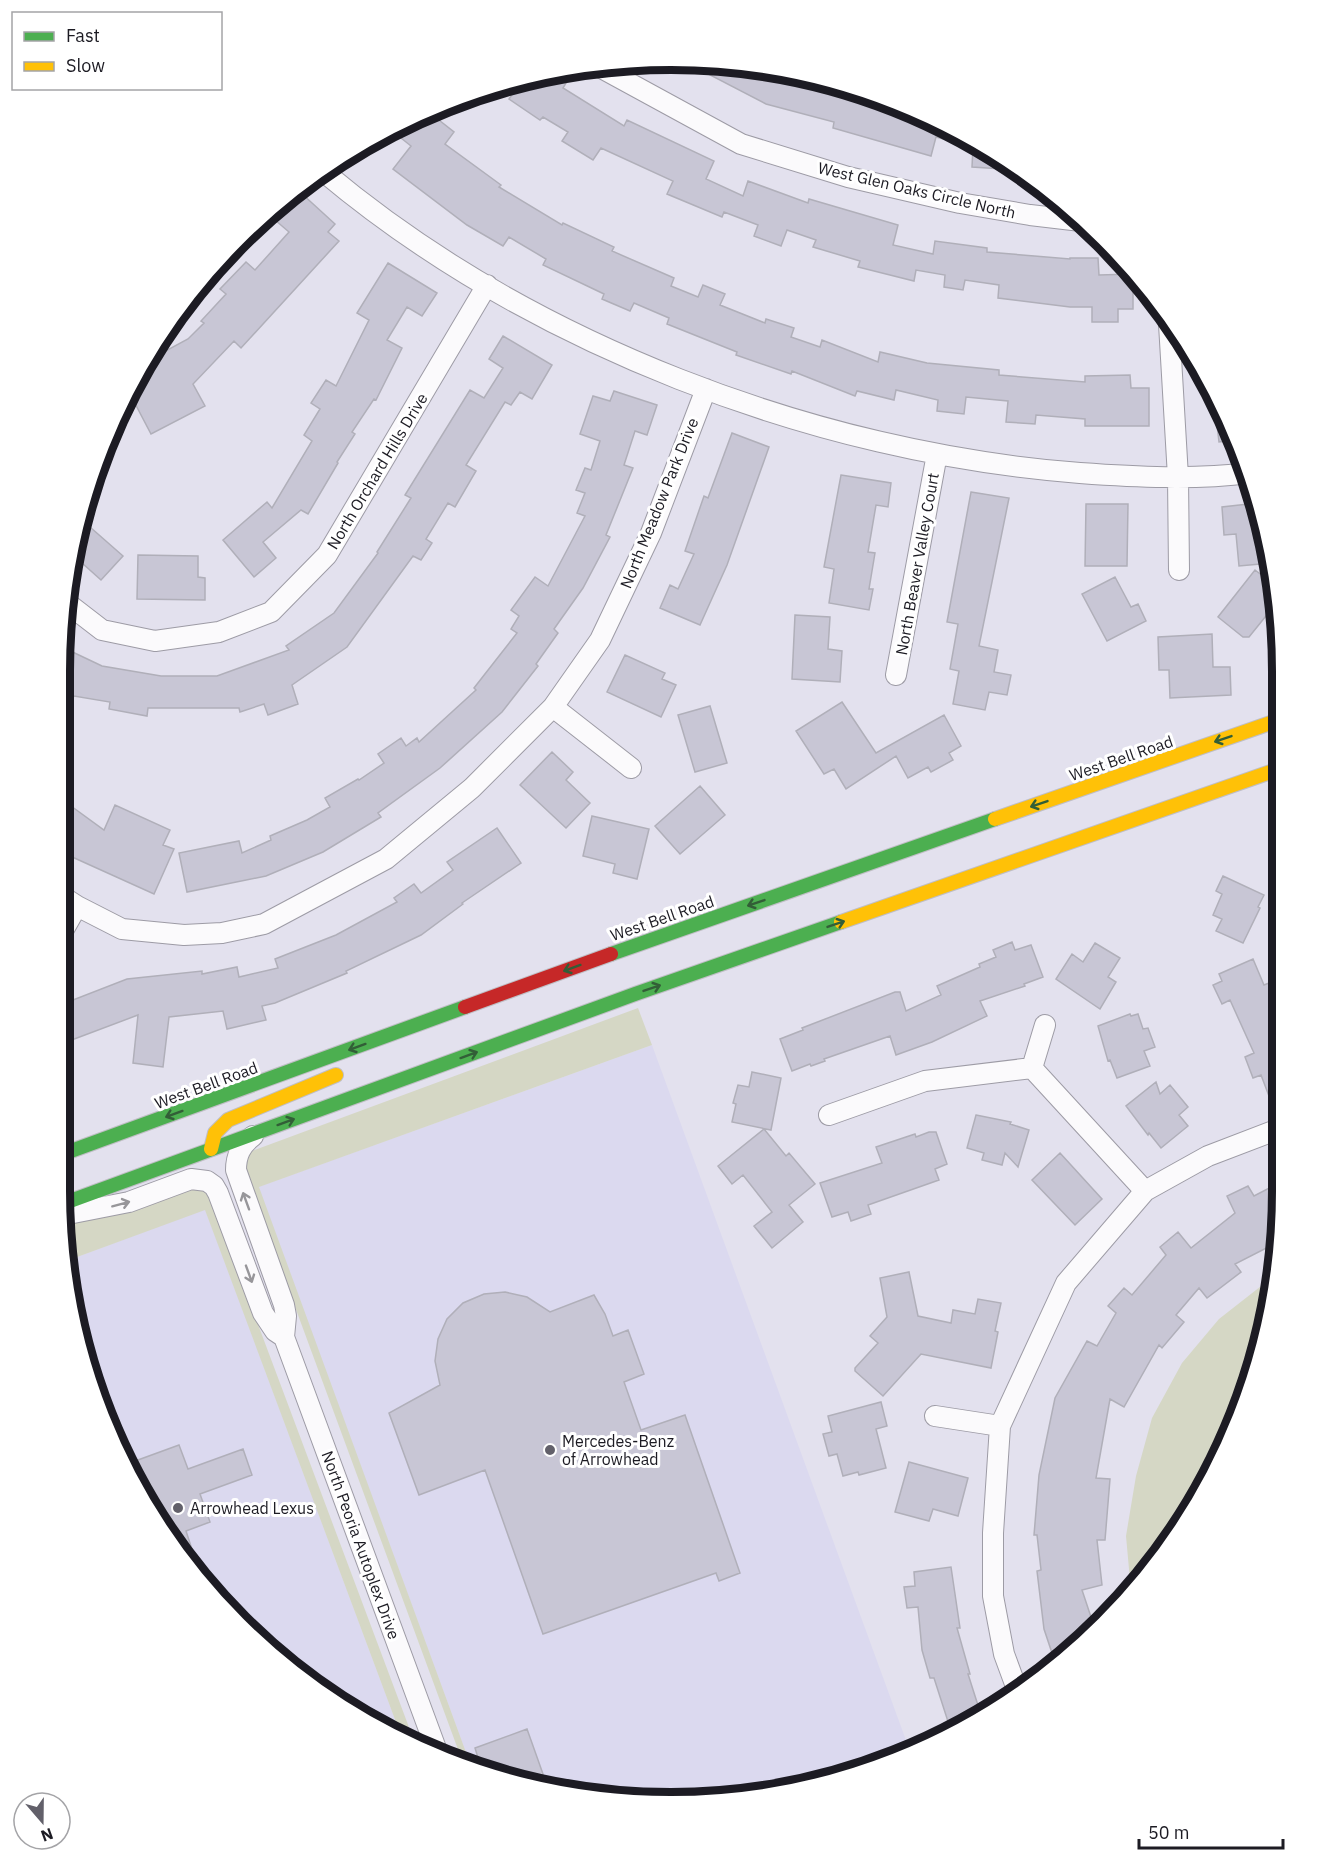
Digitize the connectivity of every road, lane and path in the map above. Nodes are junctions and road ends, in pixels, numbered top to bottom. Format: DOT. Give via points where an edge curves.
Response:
graph roads {
  1 [pos="613,74"];
  2 [pos="331,177"];
  3 [pos="1067,219"];
  4 [pos="487,285"];
  5 [pos="1169,335"];
  6 [pos="706,389"];
  7 [pos="937,454"];
  8 [pos="1240,474"];
  9 [pos="1179,477"];
  10 [pos="1179,570"];
  11 [pos="74,609"];
  12 [pos="896,675"];
  13 [pos="553,707"];
  14 [pos="1272,722"];
  15 [pos="631,768"];
  16 [pos="1272,771"];
  17 [pos="70,901"];
  18 [pos="77,906"];
  19 [pos="70,918"];
  20 [pos="1045,1025"];
  21 [pos="412,1027"];
  22 [pos="371,1057"];
  23 [pos="1032,1068"];
  24 [pos="347,1070"];
  25 [pos="829,1115"];
  26 [pos="1272,1131"];
  27 [pos="258,1132"];
  28 [pos="211,1149"];
  29 [pos="70,1151"];
  30 [pos="1145,1191"];
  31 [pos="218,1193"];
  32 [pos="70,1201"];
  33 [pos="71,1214"];
  34 [pos="284,1337"];
  35 [pos="935,1416"];
  36 [pos="1000,1426"];
  37 [pos="1015,1684"];
  38 [pos="434,1743"];
  1 -- 3 [label="street, West Glen Oaks Circle North" via="741,144 848,177 938,198"];
  2 -- 4 [label="street" via="387,220"];
  4 -- 6 [label="street" via="591,341"];
  4 -- 11 [label="street, North Orchard Hills Drive" via="327,555 271,612 219,632 154,641 102,630"];
  5 -- 9 [label="street"];
  6 -- 7 [label="street" via="820,428"];
  6 -- 13 [label="street, North Meadow Park Drive" via="651,533 600,640"];
  7 -- 9 [label="street" via="1050,471"];
  7 -- 12 [label="street, North Beaver Valley Court"];
  8 -- 9 [label="street"];
  9 -- 10 [label="street"];
  13 -- 15 [label="street"];
  13 -- 18 [label="street, North Meadow Park Drive" via="472,788 386,859 264,924 222,933 184,935 122,929"];
  14 -- 21 [label="main road, West Bell Road, one-way"];
  27 -- 16 [label="main road, one-way" via="646,990"];
  17 -- 18 [label="street, North Meadow Park Drive"];
  18 -- 19 [label="street"];
  20 -- 23 [label="street"];
  21 -- 22 [label="main road"];
  21 -- 29 [label="main road, West Bell Road, one-way"];
  23 -- 25 [label="street" via="925,1081"];
  23 -- 30 [label="street"];
  24 -- 28 [label="main road" via="228,1120 216,1133"];
  26 -- 30 [label="street" via="1208,1156"];
  27 -- 28 [label="main road"];
  34 -- 27 [label="street, North Peoria Autoplex Drive, one-way" via="284,1305 236,1170 238,1152"];
  28 -- 31 [label="street, North Peoria Autoplex Drive"];
  28 -- 32 [label="main road"];
  30 -- 36 [label="street" via="1066,1283"];
  33 -- 31 [label="street, one-way" via="129,1202 191,1179 207,1180"];
  31 -- 34 [label="street, North Peoria Autoplex Drive, one-way" via="263,1313"];
  34 -- 38 [label="street, North Peoria Autoplex Drive"];
  35 -- 36 [label="street"];
  36 -- 37 [label="street" via="993,1596 1004,1654"];
}
